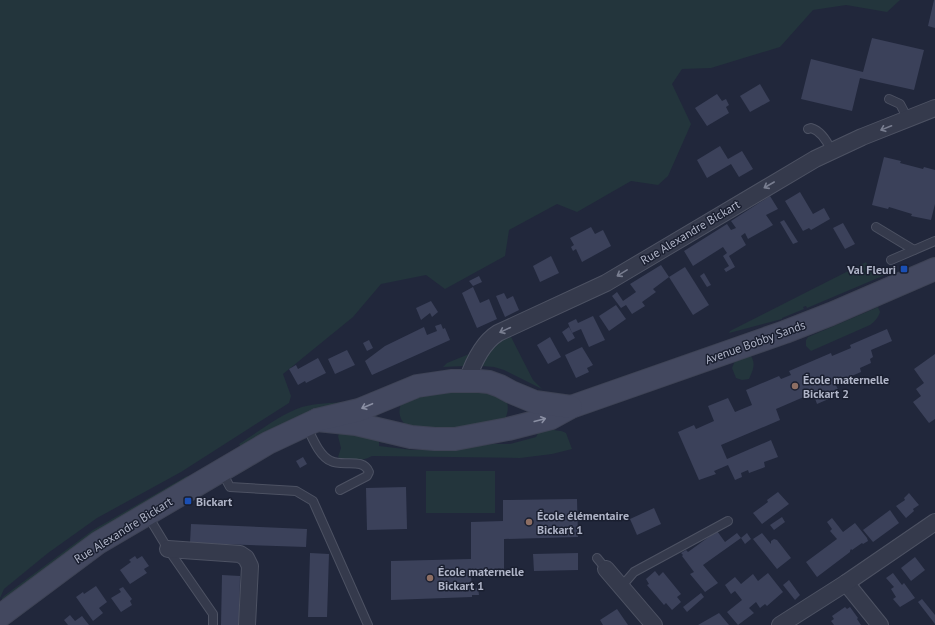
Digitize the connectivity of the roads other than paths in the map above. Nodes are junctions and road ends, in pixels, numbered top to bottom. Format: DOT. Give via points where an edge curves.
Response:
graph roads {
  1 [pos="889,99"];
  2 [pos="935,108"];
  3 [pos="908,119"];
  4 [pos="808,129"];
  5 [pos="831,150"];
  6 [pos="876,227"];
  7 [pos="935,241"];
  8 [pos="914,250"];
  9 [pos="891,260"];
  10 [pos="935,269"];
  11 [pos="467,381"];
  12 [pos="402,391"];
  13 [pos="511,392"];
  14 [pos="571,407"];
  15 [pos="311,422"];
  16 [pos="508,429"];
  17 [pos="401,435"];
  18 [pos="221,470"];
  19 [pos="340,490"];
  20 [pos="147,514"];
  21 [pos="728,521"];
  22 [pos="935,522"];
  23 [pos="168,549"];
  24 [pos="601,564"];
  25 [pos="846,583"];
  26 [pos="621,587"];
  27 [pos="0,616"];
  28 [pos="213,625"];
  29 [pos="247,625"];
  30 [pos="368,625"];
  31 [pos="654,625"];
  32 [pos="780,625"];
  33 [pos="880,625"];
  1 -- 3 [label="lane" via="900,104"];
  2 -- 3 [label="street, Rue Alexandre Bickart"];
  3 -- 5 [label="street, Rue Alexandre Bickart, one-way"];
  4 -- 5 [label="lane" via="817,130"];
  5 -- 11 [label="street, Rue Alexandre Bickart, one-way" via="606,283 498,333 481,350"];
  6 -- 8 [label="lane"];
  7 -- 8 [label="lane"];
  8 -- 9 [label="lane"];
  10 -- 14 [label="main road, Avenue Bobby Sands" via="785,332"];
  11 -- 12 [label="main road, Rue Alexandre Bickart" via="433,383"];
  11 -- 13 [label="main road, Avenue Bobby Sands" via="489,382"];
  12 -- 15 [label="main road, Rue Alexandre Bickart, one-way" via="359,410"];
  12 -- 17 [label="main road" via="392,403 390,412"];
  13 -- 14 [label="main road, Avenue Bobby Sands" via="542,404"];
  13 -- 16 [label="main road" via="515,408"];
  16 -- 14 [label="main road, Avenue Bobby Sands, one-way" via="551,418"];
  15 -- 17 [label="main road" via="356,424"];
  15 -- 18 [label="main road, Rue Alexandre Bickart"];
  15 -- 19 [label="lane" via="310,434 326,458 339,463 365,465 367,468 367,476"];
  16 -- 17 [label="main road, Avenue Bobby Sands" via="455,439 435,440"];
  18 -- 20 [label="main road, Rue Alexandre Bickart"];
  18 -- 30 [label="lane" via="230,487 296,491 314,501"];
  20 -- 23 [label="lane"];
  20 -- 27 [label="main road, Rue Alexandre Bickart" via="98,543"];
  21 -- 26 [label="lane" via="634,572"];
  22 -- 25 [label="street"];
  23 -- 28 [label="lane" via="213,614"];
  23 -- 29 [label="street" via="240,554 246,558 250,566"];
  24 -- 26 [label="street"];
  25 -- 32 [label="street"];
  25 -- 33 [label="street"];
  26 -- 31 [label="street"];
}
